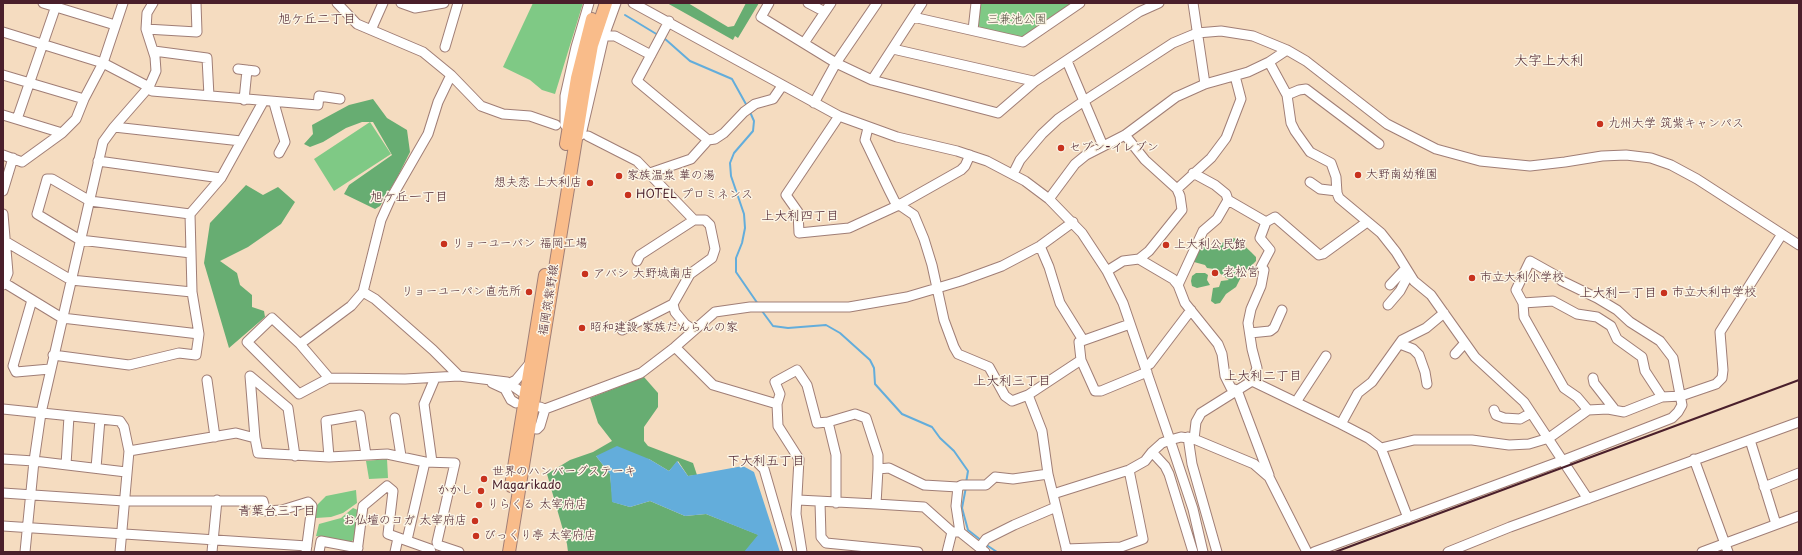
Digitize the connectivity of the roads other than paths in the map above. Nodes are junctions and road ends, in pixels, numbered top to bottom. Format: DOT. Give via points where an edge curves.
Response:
graph roads {
  1 [pos="43,3"];
  2 [pos="123,3"];
  3 [pos="153,3"];
  4 [pos="196,3"];
  5 [pos="337,3"];
  6 [pos="383,3"];
  7 [pos="401,3"];
  8 [pos="444,3"];
  9 [pos="458,3"];
  10 [pos="616,3"];
  11 [pos="633,3"];
  12 [pos="769,3"];
  13 [pos="808,3"];
  14 [pos="831,3"];
  15 [pos="876,3"];
  16 [pos="922,3"];
  17 [pos="976,3"];
  18 [pos="1080,3"];
  19 [pos="1159,3"];
  20 [pos="1193,3"];
  21 [pos="56,5"];
  22 [pos="598,6"];
  23 [pos="825,12"];
  24 [pos="913,17"];
  25 [pos="669,21"];
  26 [pos="115,25"];
  27 [pos="146,29"];
  28 [pos="371,30"];
  29 [pos="974,30"];
  30 [pos="3,32"];
  31 [pos="1197,33"];
  32 [pos="604,36"];
  33 [pos="804,42"];
  34 [pos="43,44"];
  35 [pos="445,47"];
  36 [pos="893,48"];
  37 [pos="1287,50"];
  38 [pos="154,51"];
  39 [pos="651,54"];
  40 [pos="1068,61"];
  41 [pos="1269,62"];
  42 [pos="103,63"];
  43 [pos="836,63"];
  44 [pos="247,70"];
  45 [pos="3,75"];
  46 [pos="451,75"];
  47 [pos="1234,76"];
  48 [pos="872,80"];
  49 [pos="1034,82"];
  50 [pos="30,83"];
  51 [pos="1205,84"];
  52 [pos="782,86"];
  53 [pos="149,87"];
  54 [pos="1287,95"];
  55 [pos="209,96"];
  56 [pos="84,99"];
  57 [pos="340,99"];
  58 [pos="244,100"];
  59 [pos="1084,101"];
  60 [pos="263,102"];
  61 [pos="274,103"];
  62 [pos="814,103"];
  63 [pos="3,115"];
  64 [pos="839,116"];
  65 [pos="17,119"];
  66 [pos="556,125"];
  67 [pos="114,127"];
  68 [pos="868,128"];
  69 [pos="62,133"];
  70 [pos="1125,135"];
  71 [pos="588,136"];
  72 [pos="708,140"];
  73 [pos="241,141"];
  74 [pos="1379,144"];
  75 [pos="1103,146"];
  76 [pos="569,150"];
  77 [pos="279,153"];
  78 [pos="3,155"];
  79 [pos="970,155"];
  80 [pos="13,158"];
  81 [pos="98,161"];
  82 [pos="650,172"];
  83 [pos="1193,173"];
  84 [pos="1013,174"];
  85 [pos="222,178"];
  86 [pos="1310,182"];
  87 [pos="1177,189"];
  88 [pos="3,191"];
  89 [pos="1337,191"];
  90 [pos="1049,199"];
  91 [pos="1228,200"];
  92 [pos="90,201"];
  93 [pos="900,205"];
  94 [pos="3,214"];
  95 [pos="190,214"];
  96 [pos="694,220"];
  97 [pos="1073,222"];
  98 [pos="1266,222"];
  99 [pos="1367,222"];
  100 [pos="1782,234"];
  101 [pos="80,240"];
  102 [pos="4,241"];
  103 [pos="1799,245"];
  104 [pos="1040,246"];
  105 [pos="191,253"];
  106 [pos="1139,259"];
  107 [pos="637,261"];
  108 [pos="1107,271"];
  109 [pos="1408,271"];
  110 [pos="71,280"];
  111 [pos="4,283"];
  112 [pos="1178,285"];
  113 [pos="1390,285"];
  114 [pos="938,288"];
  115 [pos="192,292"];
  116 [pos="363,292"];
  117 [pos="32,300"];
  118 [pos="1523,303"];
  119 [pos="673,304"];
  120 [pos="1388,305"];
  121 [pos="1191,310"];
  122 [pos="1282,310"];
  123 [pos="1444,313"];
  124 [pos="62,318"];
  125 [pos="1130,324"];
  126 [pos="622,330"];
  127 [pos="694,330"];
  128 [pos="1250,333"];
  129 [pos="199,334"];
  130 [pos="1083,340"];
  131 [pos="300,344"];
  132 [pos="1400,344"];
  133 [pos="1464,344"];
  134 [pos="675,347"];
  135 [pos="1455,354"];
  136 [pos="53,355"];
  137 [pos="1326,356"];
  138 [pos="1081,360"];
  139 [pos="531,362"];
  140 [pos="50,369"];
  141 [pos="1146,369"];
  142 [pos="459,376"];
  143 [pos="329,378"];
  144 [pos="435,378"];
  145 [pos="482,378"];
  146 [pos="1593,378"];
  147 [pos="207,380"];
  148 [pos="1252,382"];
  149 [pos="510,383"];
  150 [pos="1427,384"];
  151 [pos="1237,390"];
  152 [pos="526,395"];
  153 [pos="1028,395"];
  154 [pos="1681,396"];
  155 [pos="1662,397"];
  156 [pos="516,402"];
  157 [pos="1296,402"];
  158 [pos="776,404"];
  159 [pos="3,409"];
  160 [pos="1494,410"];
  161 [pos="1588,410"];
  162 [pos="1615,410"];
  163 [pos="41,413"];
  164 [pos="1531,413"];
  165 [pos="69,416"];
  166 [pos="394,418"];
  167 [pos="100,419"];
  168 [pos="828,422"];
  169 [pos="1799,422"];
  170 [pos="1341,424"];
  171 [pos="530,428"];
  172 [pos="215,437"];
  173 [pos="255,438"];
  174 [pos="1191,438"];
  175 [pos="1549,438"];
  176 [pos="1170,440"];
  177 [pos="1750,440"];
  178 [pos="1381,448"];
  179 [pos="129,451"];
  180 [pos="1152,452"];
  181 [pos="366,455"];
  182 [pos="295,456"];
  183 [pos="401,456"];
  184 [pos="329,457"];
  185 [pos="3,459"];
  186 [pos="1694,459"];
  187 [pos="1564,460"];
  188 [pos="34,461"];
  189 [pos="428,462"];
  190 [pos="758,463"];
  191 [pos="66,465"];
  192 [pos="96,468"];
  193 [pos="878,469"];
  194 [pos="1129,470"];
  195 [pos="126,472"];
  196 [pos="1799,473"];
  197 [pos="1048,474"];
  198 [pos="1269,477"];
  199 [pos="960,486"];
  200 [pos="1764,487"];
  201 [pos="3,493"];
  202 [pos="1053,494"];
  203 [pos="30,495"];
  204 [pos="1588,499"];
  205 [pos="217,500"];
  206 [pos="798,500"];
  207 [pos="124,501"];
  208 [pos="820,502"];
  209 [pos="836,503"];
  210 [pos="876,504"];
  211 [pos="1056,507"];
  212 [pos="1799,516"];
  213 [pos="1408,518"];
  214 [pos="1776,524"];
  215 [pos="3,526"];
  216 [pos="27,527"];
  217 [pos="956,532"];
  218 [pos="121,534"];
  219 [pos="213,539"];
  220 [pos="402,539"];
  221 [pos="1726,548"];
  222 [pos="306,549"];
  223 [pos="357,550"];
  224 [pos="982,550"];
  225 [pos="1067,551"];
  226 [pos="25,552"];
  227 [pos="120,552"];
  228 [pos="212,552"];
  229 [pos="319,552"];
  230 [pos="395,552"];
  231 [pos="431,552"];
  232 [pos="459,552"];
  233 [pos="500,552"];
  234 [pos="509,552"];
  235 [pos="788,552"];
  236 [pos="802,552"];
  237 [pos="918,552"];
  238 [pos="947,552"];
  239 [pos="1193,552"];
  240 [pos="1203,552"];
  241 [pos="1216,552"];
  242 [pos="1307,552"];
  243 [pos="1314,552"];
  244 [pos="1448,552"];
  245 [pos="1702,552"];
  1 -- 21 [label="street"];
  2 -- 26 [label="street"];
  3 -- 27 [label="street" via="146,13"];
  4 -- 27 [label="street" via="197,32"];
  5 -- 28 [label="street" via="357,24"];
  6 -- 28 [label="street"];
  7 -- 8 [label="street" via="415,8"];
  9 -- 35 [label="street"];
  10 -- 32 [label="street"];
  11 -- 25 [label="street"];
  12 -- 33 [label="street" via="761,18"];
  13 -- 23 [label="street"];
  14 -- 23 [label="street"];
  15 -- 43 [label="street"];
  16 -- 24 [label="street"];
  17 -- 29 [label="street"];
  18 -- 29 [label="street" via="1023,42"];
  19 -- 40 [label="street" via="1139,12"];
  20 -- 31 [label="street"];
  21 -- 26 [label="street"];
  21 -- 34 [label="street"];
  22 -- 76 [label="main road, 福岡筑紫野線" via="585,39 576,78"];
  23 -- 33 [label="street"];
  24 -- 29 [label="street"];
  24 -- 36 [label="street"];
  25 -- 39 [label="street"];
  25 -- 52 [label="street"];
  26 -- 42 [label="street"];
  27 -- 38 [label="street"];
  28 -- 46 [label="street" via="423,52"];
  30 -- 34 [label="street"];
  31 -- 37 [label="street" via="1221,32 1253,36"];
  31 -- 51 [label="street"];
  31 -- 59 [label="street" via="1173,43"];
  32 -- 39 [label="street" via="615,36"];
  32 -- 76 [label="street" via="585,122"];
  33 -- 43 [label="street"];
  34 -- 42 [label="street"];
  34 -- 50 [label="street"];
  36 -- 48 [label="street"];
  36 -- 49 [label="street"];
  37 -- 41 [label="street"];
  37 -- 100 [label="street" via="1306,61 1386,124 1436,149 1480,161 1530,166 1602,156 1651,158 1672,165 1697,179"];
  38 -- 53 [label="street" via="156,71"];
  38 -- 55 [label="street" via="207,58"];
  39 -- 72 [label="street" via="636,81"];
  40 -- 49 [label="street"];
  40 -- 59 [label="street"];
  41 -- 47 [label="street"];
  41 -- 54 [label="street"];
  42 -- 53 [label="street"];
  42 -- 56 [label="street"];
  43 -- 48 [label="street"];
  43 -- 62 [label="street"];
  44 -- 58 [label="street"];
  45 -- 50 [label="street"];
  46 -- 66 [label="street" via="481,106 504,114 530,116"];
  46 -- 116 [label="street" via="438,102 428,134 381,220"];
  47 -- 51 [label="street"];
  47 -- 83 [label="street" via="1241,99 1226,138 1211,158"];
  48 -- 49 [label="street" via="998,113"];
  50 -- 56 [label="street"];
  50 -- 65 [label="street"];
  51 -- 70 [label="street" via="1176,97"];
  52 -- 62 [label="street"];
  52 -- 72 [label="street" via="773,99 755,104 724,133"];
  53 -- 55 [label="street" via="152,91"];
  53 -- 67 [label="street"];
  54 -- 74 [label="street" via="1306,89"];
  54 -- 89 [label="street" via="1291,123 1295,131 1310,152 1331,163"];
  55 -- 58 [label="street"];
  56 -- 69 [label="street" via="76,119"];
  57 -- 61 [label="street" via="319,96 318,105"];
  58 -- 60 [label="street"];
  59 -- 75 [label="street"];
  59 -- 84 [label="street" via="1042,134 1020,160"];
  60 -- 61 [label="street"];
  60 -- 73 [label="street"];
  61 -- 77 [label="street" via="285,142"];
  62 -- 64 [label="street"];
  63 -- 65 [label="street"];
  64 -- 68 [label="street"];
  64 -- 93 [label="street" via="786,195 798,212 799,233 849,228"];
  65 -- 69 [label="street"];
  67 -- 73 [label="street"];
  67 -- 81 [label="street" via="103,142"];
  68 -- 79 [label="street"];
  68 -- 93 [label="street" via="865,140 895,202"];
  69 -- 80 [label="street" via="22,162"];
  70 -- 75 [label="street"];
  70 -- 87 [label="street" via="1145,160"];
  71 -- 82 [label="street" via="637,161"];
  72 -- 82 [label="street" via="691,159"];
  73 -- 85 [label="street"];
  75 -- 90 [label="street" via="1086,154 1075,164"];
  76 -- 139 [label="main road, 福岡筑紫野線"];
  76 -- 171 [label="main road, 福岡筑紫野線"];
  78 -- 80 [label="street"];
  79 -- 84 [label="street"];
  79 -- 93 [label="street" via="961,170"];
  80 -- 88 [label="street"];
  81 -- 85 [label="street"];
  81 -- 92 [label="street"];
  82 -- 96 [label="street"];
  83 -- 87 [label="street"];
  83 -- 91 [label="street" via="1215,185 1226,194"];
  84 -- 90 [label="street"];
  85 -- 95 [label="street"];
  86 -- 89 [label="street" via="1320,189"];
  87 -- 106 [label="street" via="1182,210 1149,251"];
  89 -- 99 [label="street" via="1343,202"];
  90 -- 97 [label="street"];
  91 -- 98 [label="street"];
  91 -- 112 [label="street" via="1217,219 1203,231"];
  92 -- 95 [label="street"];
  92 -- 101 [label="street"];
  92 -- 101 [label="street" via="52,179 47,180 37,214"];
  93 -- 114 [label="street" via="914,215 924,239"];
  94 -- 102 [label="street"];
  95 -- 105 [label="street"];
  96 -- 107 [label="street" via="640,255"];
  96 -- 119 [label="street" via="705,220 710,225 715,249 712,258 690,274"];
  97 -- 104 [label="street"];
  97 -- 108 [label="street"];
  98 -- 99 [label="street" via="1275,217 1319,255"];
  98 -- 128 [label="street" via="1260,238 1270,250 1261,267 1264,270 1261,286 1248,323"];
  99 -- 109 [label="street" via="1381,233"];
  100 -- 103 [label="street"];
  100 -- 154 [label="street" via="1720,332 1722,378 1716,384"];
  101 -- 105 [label="street"];
  101 -- 110 [label="street"];
  102 -- 110 [label="street"];
  102 -- 111 [label="street" via="8,273"];
  104 -- 114 [label="street" via="1002,266"];
  104 -- 130 [label="street" via="1060,303"];
  105 -- 115 [label="street"];
  106 -- 108 [label="street" via="1123,261"];
  106 -- 112 [label="street" via="1174,279"];
  108 -- 125 [label="street"];
  109 -- 113 [label="street"];
  109 -- 120 [label="street" via="1400,291"];
  109 -- 123 [label="street"];
  110 -- 115 [label="street"];
  110 -- 124 [label="street"];
  111 -- 117 [label="street"];
  112 -- 121 [label="street"];
  114 -- 127 [label="street" via="907,297 849,307 750,307 715,312"];
  114 -- 153 [label="street" via="948,334 958,354 988,367 1005,396 1012,400"];
  115 -- 129 [label="street"];
  116 -- 131 [label="street" via="351,306"];
  116 -- 142 [label="street" via="387,309"];
  117 -- 124 [label="street"];
  117 -- 140 [label="street" via="13,366 16,372"];
  118 -- 154 [label="street" via="1516,290 1530,261 1562,281 1597,298 1660,341 1672,358"];
  118 -- 155 [label="street" via="1553,301 1577,314 1590,315 1606,323 1617,339 1642,357 1644,371"];
  118 -- 161 [label="street" via="1524,317 1564,388 1577,397"];
  119 -- 126 [label="street"];
  119 -- 127 [label="street" via="675,312"];
  121 -- 141 [label="street"];
  121 -- 151 [label="street" via="1218,344 1225,376 1231,388"];
  122 -- 128 [label="street" via="1270,331"];
  123 -- 132 [label="street" via="1426,328 1402,340"];
  123 -- 133 [label="street"];
  124 -- 129 [label="street"];
  124 -- 136 [label="street"];
  125 -- 130 [label="street"];
  125 -- 141 [label="street"];
  127 -- 134 [label="street"];
  128 -- 148 [label="street" via="1257,368"];
  129 -- 136 [label="street" via="196,355 179,353 129,365"];
  130 -- 138 [label="street" via="1079,342"];
  131 -- 143 [label="street"];
  131 -- 143 [label="street" via="272,318 247,342 299,394"];
  132 -- 150 [label="street" via="1413,349 1419,355 1426,372"];
  132 -- 170 [label="street" via="1372,382 1358,393"];
  133 -- 135 [label="street"];
  133 -- 164 [label="street" via="1519,396"];
  134 -- 158 [label="street" via="713,385"];
  134 -- 171 [label="street" via="641,373 542,408 540,426 537,429"];
  136 -- 140 [label="street"];
  137 -- 157 [label="street"];
  138 -- 141 [label="street" via="1095,391 1101,391"];
  138 -- 153 [label="street"];
  139 -- 149 [label="street" via="516,380"];
  139 -- 152 [label="main road, 福岡筑紫野線"];
  140 -- 163 [label="street"];
  141 -- 176 [label="street"];
  142 -- 144 [label="street"];
  142 -- 145 [label="street"];
  143 -- 144 [label="street"];
  144 -- 189 [label="street" via="424,404"];
  145 -- 149 [label="street"];
  145 -- 156 [label="street" via="505,389"];
  146 -- 162 [label="street" via="1594,383"];
  147 -- 172 [label="street"];
  148 -- 151 [label="street"];
  148 -- 157 [label="street"];
  149 -- 152 [label="street"];
  151 -- 174 [label="street" via="1202,413"];
  151 -- 198 [label="street"];
  152 -- 233 [label="main road, 福岡筑紫野線"];
  153 -- 197 [label="street" via="1042,431"];
  154 -- 155 [label="street"];
  154 -- 187 [label="street" via="1682,405 1672,418"];
  155 -- 162 [label="street" via="1624,412"];
  157 -- 170 [label="street"];
  158 -- 168 [label="street" via="780,394 775,382 797,370 807,385 817,423"];
  158 -- 206 [label="street" via="778,426 799,459"];
  159 -- 163 [label="street"];
  160 -- 164 [label="street" via="1496,415 1504,418 1520,419"];
  161 -- 162 [label="street"];
  161 -- 175 [label="street"];
  163 -- 165 [label="street"];
  163 -- 188 [label="street"];
  164 -- 175 [label="street"];
  165 -- 167 [label="street"];
  165 -- 191 [label="street"];
  166 -- 183 [label="street"];
  167 -- 179 [label="street" via="120,421 124,427"];
  167 -- 192 [label="street"];
  168 -- 193 [label="street" via="856,414 866,418 878,455"];
  168 -- 209 [label="street" via="836,455"];
  169 -- 177 [label="street"];
  170 -- 178 [label="street"];
  171 -- 234 [label="main road, 福岡筑紫野線"];
  172 -- 173 [label="street" via="236,433"];
  172 -- 179 [label="street"];
  173 -- 182 [label="street" via="258,453"];
  173 -- 182 [label="street" via="250,376 288,408"];
  174 -- 176 [label="street"];
  174 -- 198 [label="street" via="1254,464"];
  174 -- 241 [label="street" via="1192,464"];
  175 -- 178 [label="street" via="1529,444 1509,445 1472,440 1414,440"];
  175 -- 187 [label="street"];
  176 -- 180 [label="street"];
  176 -- 240 [label="street" via="1193,509"];
  177 -- 186 [label="street"];
  177 -- 200 [label="street"];
  178 -- 213 [label="street"];
  179 -- 195 [label="street"];
  180 -- 194 [label="street" via="1145,461"];
  180 -- 239 [label="street" via="1169,474"];
  181 -- 183 [label="street"];
  181 -- 184 [label="street"];
  181 -- 184 [label="street" via="360,415 326,421"];
  182 -- 184 [label="street"];
  183 -- 189 [label="street"];
  185 -- 188 [label="street"];
  186 -- 204 [label="street"];
  186 -- 221 [label="street"];
  187 -- 204 [label="street"];
  187 -- 213 [label="street"];
  188 -- 191 [label="street"];
  188 -- 203 [label="street"];
  189 -- 220 [label="street"];
  189 -- 232 [label="street" via="455,463 437,542 438,545"];
  190 -- 235 [label="street" via="764,469"];
  191 -- 192 [label="street"];
  192 -- 195 [label="street"];
  193 -- 199 [label="street" via="889,468 924,485"];
  193 -- 210 [label="street"];
  194 -- 202 [label="street"];
  194 -- 225 [label="street" via="1143,539 1121,547"];
  195 -- 207 [label="street"];
  196 -- 200 [label="street"];
  197 -- 199 [label="street" via="1013,479 996,477 986,485"];
  197 -- 202 [label="street"];
  198 -- 242 [label="street"];
  199 -- 217 [label="street" via="956,506"];
  200 -- 214 [label="street"];
  201 -- 203 [label="street"];
  202 -- 211 [label="street"];
  203 -- 207 [label="street"];
  203 -- 216 [label="street"];
  204 -- 244 [label="street"];
  205 -- 207 [label="street"];
  205 -- 219 [label="street"];
  205 -- 222 [label="street" via="263,501 266,511 282,510 308,502 312,506"];
  206 -- 208 [label="street"];
  206 -- 236 [label="street" via="796,514"];
  207 -- 218 [label="street"];
  208 -- 209 [label="street"];
  208 -- 237 [label="street" via="821,537 826,543"];
  209 -- 210 [label="street"];
  210 -- 217 [label="street" via="924,507"];
  211 -- 224 [label="street" via="986,539"];
  211 -- 225 [label="street"];
  212 -- 214 [label="street"];
  213 -- 243 [label="street"];
  214 -- 221 [label="street"];
  215 -- 216 [label="street"];
  216 -- 218 [label="street"];
  216 -- 226 [label="street"];
  217 -- 224 [label="street"];
  217 -- 238 [label="street"];
  218 -- 219 [label="street"];
  218 -- 227 [label="street"];
  219 -- 222 [label="street"];
  219 -- 228 [label="street"];
  220 -- 223 [label="street" via="388,534 394,491 387,486 363,506"];
  220 -- 230 [label="street"];
  220 -- 231 [label="street" via="430,549"];
  221 -- 245 [label="street"];
  223 -- 229 [label="street" via="321,541"];
}
